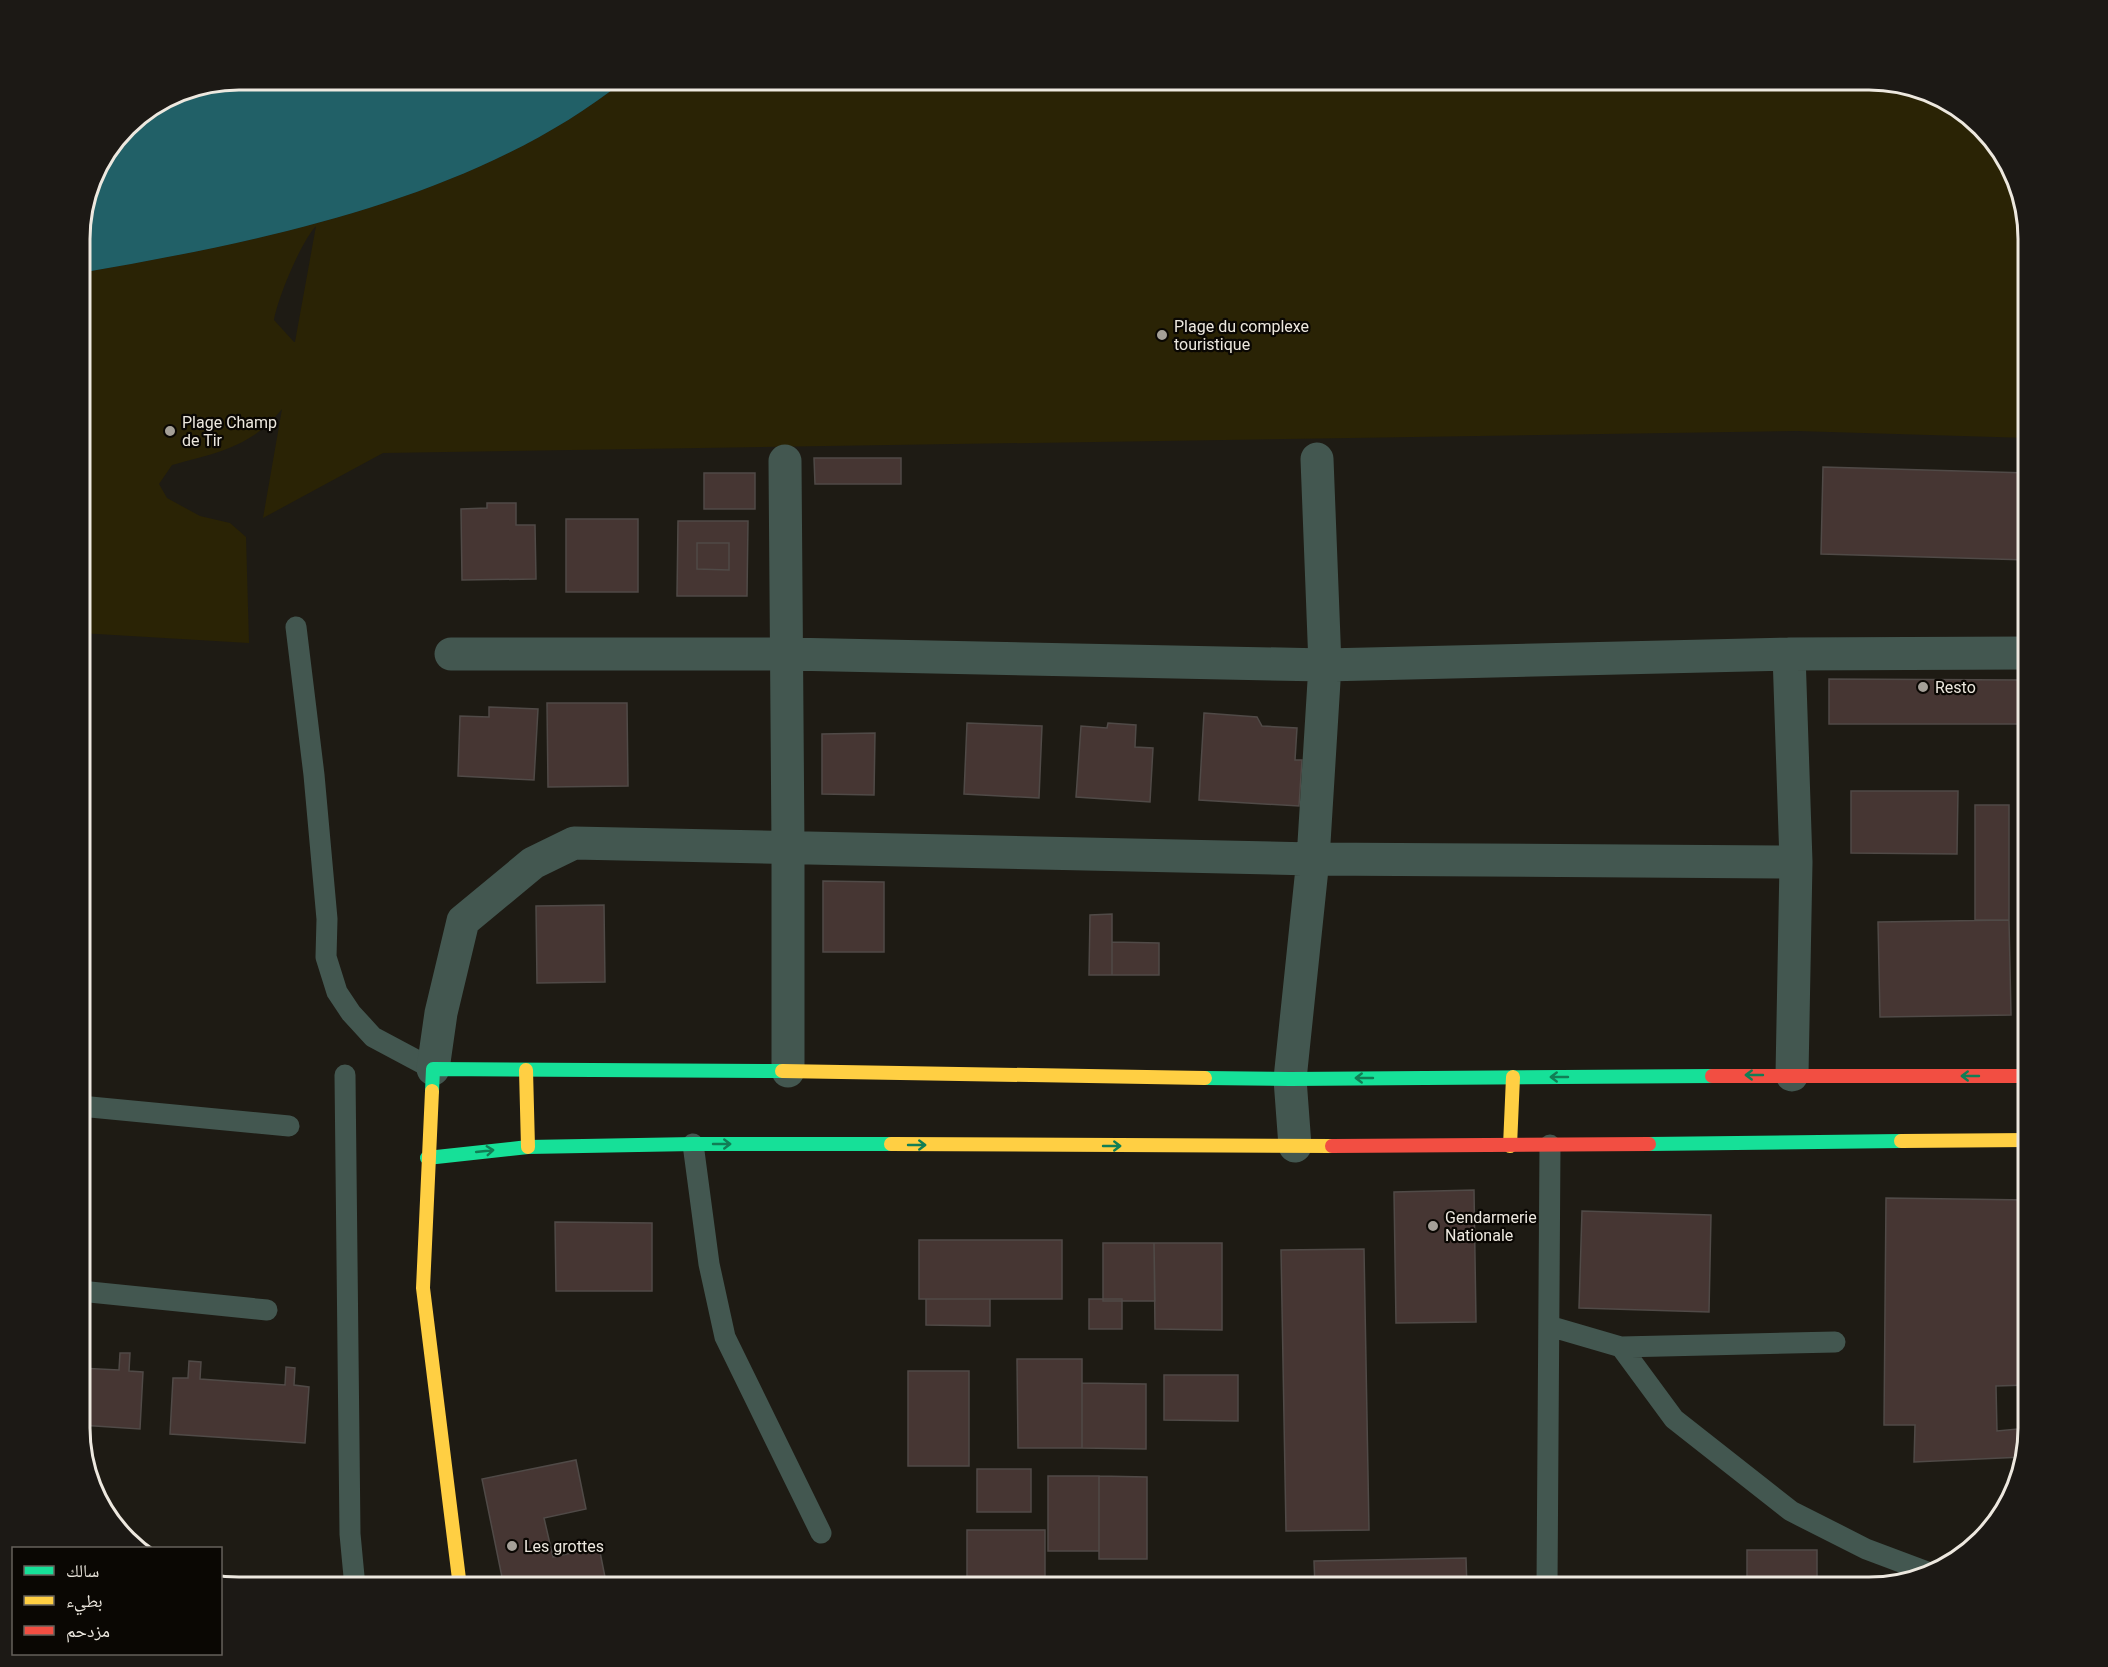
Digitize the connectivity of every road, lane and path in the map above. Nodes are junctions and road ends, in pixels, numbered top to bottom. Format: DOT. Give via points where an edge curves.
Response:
graph roads {
  1 [pos="1317,459"];
  2 [pos="785,461"];
  3 [pos="296,627"];
  4 [pos="2018,653"];
  5 [pos="451,654"];
  6 [pos="787,654"];
  7 [pos="1789,654"];
  8 [pos="1325,665"];
  9 [pos="788,847"];
  10 [pos="1313,859"];
  11 [pos="1796,862"];
  12 [pos="433,1069"];
  13 [pos="526,1070"];
  14 [pos="788,1071"];
  15 [pos="345,1075"];
  16 [pos="1792,1075"];
  17 [pos="2018,1076"];
  18 [pos="1513,1077"];
  19 [pos="1290,1079"];
  20 [pos="90,1107"];
  21 [pos="289,1126"];
  22 [pos="2018,1140"];
  23 [pos="693,1144"];
  24 [pos="1550,1145"];
  25 [pos="1295,1146"];
  26 [pos="1510,1146"];
  27 [pos="528,1147"];
  28 [pos="427,1158"];
  29 [pos="90,1292"];
  30 [pos="267,1310"];
  31 [pos="1549,1326"];
  32 [pos="1835,1342"];
  33 [pos="1621,1347"];
  34 [pos="821,1533"];
  35 [pos="1918,1569"];
  36 [pos="354,1577"];
  37 [pos="458,1577"];
  38 [pos="1547,1577"];
  1 -- 8 [label="street"];
  2 -- 6 [label="street"];
  3 -- 12 [label="lane" via="314,775 327,919 326,957 337,992 373,1037"];
  4 -- 7 [label="street"];
  5 -- 6 [label="street"];
  6 -- 8 [label="street"];
  6 -- 9 [label="street"];
  7 -- 8 [label="street"];
  7 -- 11 [label="street"];
  8 -- 10 [label="street"];
  9 -- 10 [label="street"];
  9 -- 12 [label="street" via="574,843 533,863 463,921 441,1013"];
  9 -- 14 [label="street"];
  10 -- 11 [label="street"];
  10 -- 19 [label="street"];
  11 -- 16 [label="street"];
  12 -- 13 [label="street"];
  12 -- 28 [label="street"];
  13 -- 14 [label="street"];
  13 -- 27 [label="street"];
  14 -- 19 [label="street"];
  15 -- 36 [label="lane" via="350,1534"];
  17 -- 16 [label="street, one-way"];
  16 -- 18 [label="street, one-way"];
  18 -- 19 [label="street, one-way"];
  18 -- 26 [label="street"];
  19 -- 25 [label="street"];
  20 -- 21 [label="lane"];
  22 -- 24 [label="street"];
  23 -- 25 [label="street, one-way"];
  23 -- 27 [label="street"];
  23 -- 34 [label="lane" via="709,1264 725,1337"];
  24 -- 26 [label="street"];
  24 -- 31 [label="lane"];
  25 -- 26 [label="street"];
  28 -- 27 [label="street, one-way"];
  28 -- 37 [label="street" via="423,1288"];
  29 -- 30 [label="lane"];
  31 -- 33 [label="lane"];
  31 -- 38 [label="lane"];
  32 -- 33 [label="lane"];
  33 -- 35 [label="lane" via="1674,1419 1791,1511 1866,1549"];
}
